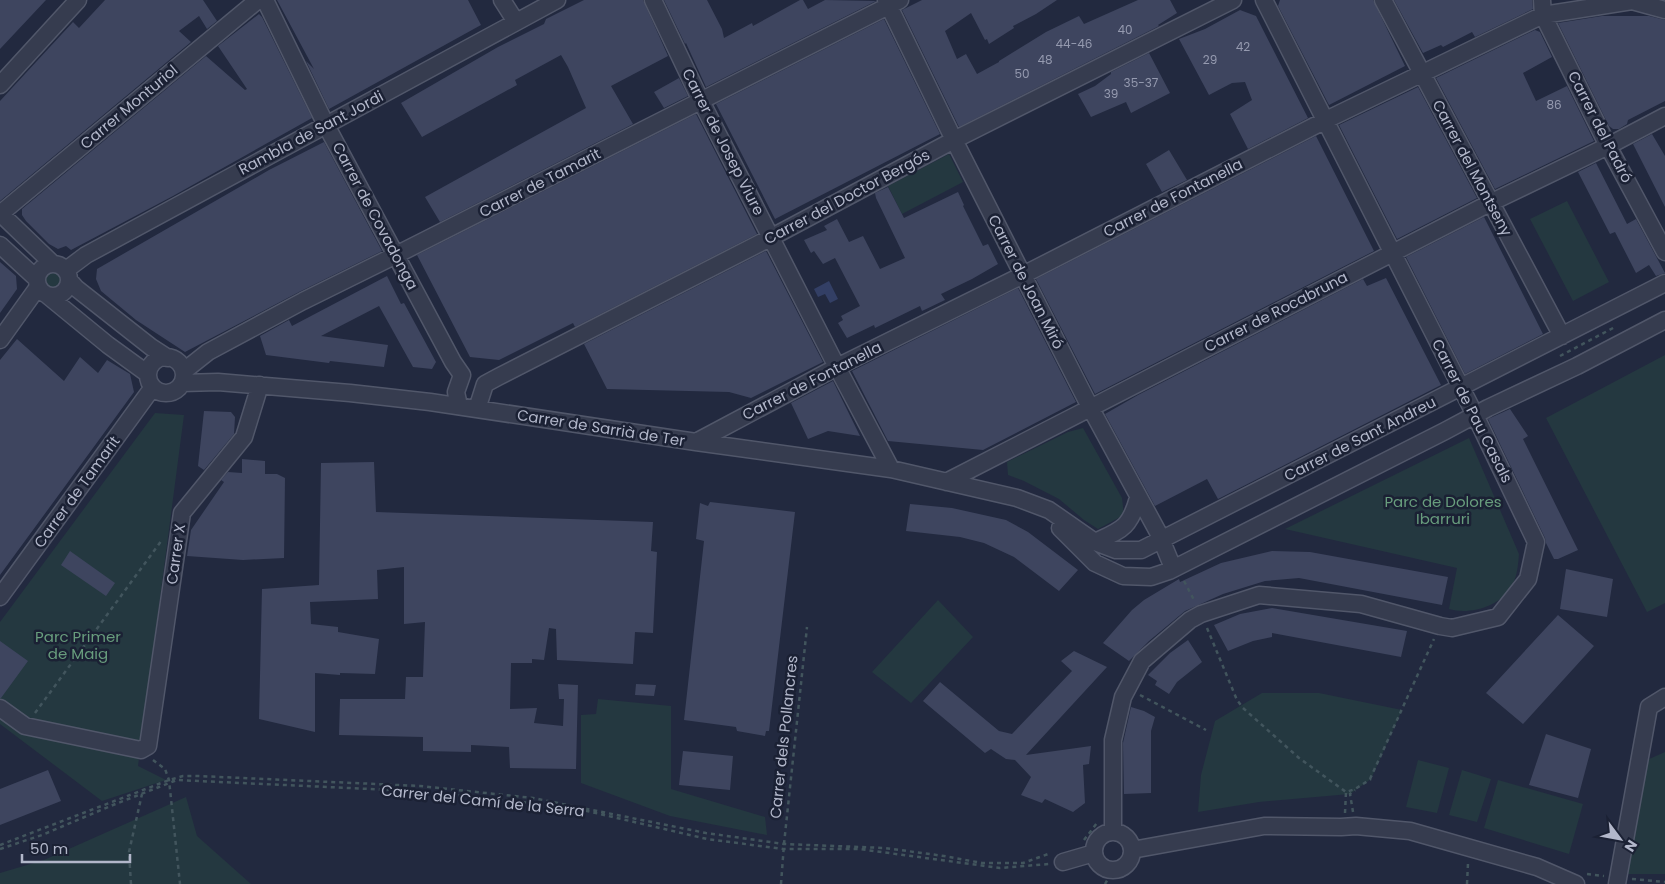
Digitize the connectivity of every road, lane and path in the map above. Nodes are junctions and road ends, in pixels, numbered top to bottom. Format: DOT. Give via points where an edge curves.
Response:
graph roads {
  1 [pos="78,0"];
  2 [pos="258,0"];
  3 [pos="265,0"];
  4 [pos="502,0"];
  5 [pos="558,0"];
  6 [pos="653,0"];
  7 [pos="1233,0"];
  8 [pos="1264,0"];
  9 [pos="1383,0"];
  10 [pos="1632,1"];
  11 [pos="891,2"];
  12 [pos="1542,7"];
  13 [pos="1665,10"];
  14 [pos="516,22"];
  15 [pos="1423,74"];
  16 [pos="0,84"];
  17 [pos="701,101"];
  18 [pos="1665,116"];
  19 [pos="1326,120"];
  20 [pos="326,125"];
  21 [pos="954,140"];
  22 [pos="1608,146"];
  23 [pos="1490,203"];
  24 [pos="0,214"];
  25 [pos="772,236"];
  26 [pos="0,245"];
  27 [pos="1665,252"];
  28 [pos="1392,254"];
  29 [pos="396,255"];
  30 [pos="62,271"];
  31 [pos="1023,275"];
  32 [pos="1665,283"];
  33 [pos="41,287"];
  34 [pos="1665,320"];
  35 [pos="1562,336"];
  36 [pos="0,340"];
  37 [pos="168,358"];
  38 [pos="837,367"];
  39 [pos="183,377"];
  40 [pos="150,381"];
  41 [pos="260,385"];
  42 [pos="1460,387"];
  43 [pos="458,406"];
  44 [pos="1090,407"];
  45 [pos="477,409"];
  46 [pos="1475,415"];
  47 [pos="696,442"];
  48 [pos="892,469"];
  49 [pos="946,482"];
  50 [pos="1017,498"];
  51 [pos="1138,498"];
  52 [pos="165,537"];
  53 [pos="1162,540"];
  54 [pos="1095,542"];
  55 [pos="1172,565"];
  56 [pos="0,597"];
  57 [pos="1201,614"];
  58 [pos="1440,626"];
  59 [pos="807,627"];
  60 [pos="1127,689"];
  61 [pos="1665,698"];
  62 [pos="0,708"];
  63 [pos="25,726"];
  64 [pos="1206,730"];
  65 [pos="145,748"];
  66 [pos="1371,779"];
  67 [pos="169,782"];
  68 [pos="1346,792"];
  69 [pos="142,794"];
  70 [pos="1343,820"];
  71 [pos="1114,827"];
  72 [pos="784,844"];
  73 [pos="0,845"];
  74 [pos="1078,845"];
  75 [pos="0,849"];
  76 [pos="1472,849"];
  77 [pos="783,850"];
  78 [pos="1132,850"];
  79 [pos="1094,853"];
  80 [pos="1057,858"];
  81 [pos="1109,877"];
  82 [pos="1581,879"];
  83 [pos="1618,881"];
  84 [pos="1665,882"];
  85 [pos="131,884"];
  86 [pos="180,884"];
  87 [pos="781,884"];
  88 [pos="1467,884"];
  1 -- 16 [label="street"];
  2 -- 24 [label="street, Carrer Monturiol"];
  3 -- 20 [label="street, Carrer de Covadonga"];
  4 -- 14 [label="street"];
  5 -- 14 [label="street, Rambla de Sant Jordi"];
  6 -- 17 [label="street, Carrer de Josep Viure"];
  7 -- 21 [label="street, Carrer del Doctor Bergós"];
  8 -- 19 [label="street, Carrer de Pau Casals"];
  9 -- 15 [label="street, Carrer del Montseny"];
  10 -- 12 [label="street, Carrer de Fontanella"];
  10 -- 13 [label="street, Carrer de Fontanella"];
  11 -- 17 [label="street, Carrer de Tamarit"];
  11 -- 21 [label="street, Carrer de Joan Miró"];
  12 -- 15 [label="street, Carrer de Fontanella"];
  12 -- 22 [label="street, Carrer del Padró"];
  14 -- 20 [label="street, Rambla de Sant Jordi"];
  15 -- 19 [label="street, Carrer de Fontanella"];
  15 -- 23 [label="street, Carrer del Montseny"];
  17 -- 25 [label="street, Carrer de Josep Viure"];
  17 -- 29 [label="street, Carrer de Tamarit"];
  18 -- 22 [label="street, Carrer de Rocabruna"];
  19 -- 28 [label="street, Carrer de Pau Casals"];
  19 -- 31 [label="street, Carrer de Fontanella"];
  20 -- 29 [label="street, Carrer de Covadonga"];
  20 -- 30 [label="street, Rambla de Sant Jordi"];
  21 -- 25 [label="street, Carrer del Doctor Bergós"];
  21 -- 31 [label="street, Carrer de Joan Miró"];
  22 -- 23 [label="street, Carrer de Rocabruna"];
  22 -- 27 [label="street, Carrer del Padró"];
  23 -- 28 [label="street, Carrer de Rocabruna"];
  23 -- 35 [label="street, Carrer del Montseny"];
  24 -- 30 [label="street"];
  25 -- 38 [label="street, Carrer de Josep Viure"];
  25 -- 45 [label="street, Carrer del Doctor Bergós" via="486,384"];
  26 -- 33 [label="street"];
  28 -- 42 [label="street, Carrer de Pau Casals"];
  28 -- 44 [label="street, Carrer de Rocabruna"];
  29 -- 39 [label="street, Carrer de Tamarit" via="208,352"];
  29 -- 43 [label="street, Carrer de Covadonga" via="462,375 456,392"];
  30 -- 33 [label="street" via="48,264 40,270"];
  30 -- 33 [label="street" via="66,290 52,296"];
  30 -- 37 [label="street" via="76,288"];
  31 -- 38 [label="street, Carrer de Fontanella"];
  31 -- 44 [label="street, Carrer de Joan Miró"];
  32 -- 35 [label="street, Carrer de Sant Andreu"];
  33 -- 36 [label="street"];
  33 -- 40 [label="street"];
  34 -- 46 [label="street, Carrer de Sant Andreu"];
  35 -- 42 [label="street, Carrer de Sant Andreu"];
  37 -- 39 [label="street" via="176,361"];
  37 -- 40 [label="street" via="159,359 152,365"];
  38 -- 47 [label="street, Carrer de Fontanella"];
  38 -- 48 [label="street, Carrer de Josep Viure"];
  39 -- 40 [label="street" via="179,388 168,393 157,391"];
  39 -- 41 [label="street, Carrer de Sarrià de Ter"];
  40 -- 56 [label="street, Carrer de Tamarit"];
  41 -- 43 [label="street, Carrer de Sarrià de Ter"];
  41 -- 65 [label="street, Carrer X" via="244,437 182,513"];
  42 -- 46 [label="street, Carrer de Pau Casals"];
  42 -- 53 [label="street, Carrer de Sant Andreu"];
  43 -- 45 [label="street, Carrer de Sarrià de Ter"];
  44 -- 49 [label="street, Carrer de Rocabruna"];
  44 -- 51 [label="street, Carrer de Joan Miró"];
  45 -- 47 [label="street, Carrer de Sarrià de Ter"];
  46 -- 55 [label="street, Carrer de Sant Andreu"];
  46 -- 58 [label="street, Carrer de Pau Casals" via="1536,542 1528,579 1498,618 1452,628"];
  47 -- 48 [label="street, Carrer de Sarrià de Ter"];
  48 -- 49 [label="street, Carrer de Sarrià de Ter"];
  49 -- 50 [label="street, Carrer de Sarrià de Ter"];
  50 -- 54 [label="street, Carrer de Sarrià de Ter" via="1050,510"];
  50 -- 55 [label="street, Carrer de Sarrià de Ter" via="1063,530 1095,563 1123,576 1151,577"];
  51 -- 53 [label="street, Carrer de Joan Miró"];
  51 -- 54 [label="street" via="1123,529"];
  52 -- 63 [label="path"];
  53 -- 54 [label="street, Carrer de Sarrià de Ter" via="1141,550 1116,550"];
  53 -- 55 [label="street, Carrer de Joan Miró"];
  55 -- 57 [label="path"];
  57 -- 58 [label="street, Carrer de Pau Casals" via="1259,595 1361,604"];
  57 -- 60 [label="street, Carrer de Pau Casals" via="1142,661"];
  57 -- 68 [label="path" via="1243,708 1299,758"];
  58 -- 66 [label="path"];
  59 -- 72 [label="path, Carrer dels Pollancres"];
  60 -- 64 [label="path"];
  60 -- 71 [label="street, Carrer de Pau Casals" via="1113,740"];
  61 -- 83 [label="street" via="1649,706"];
  62 -- 63 [label="street"];
  63 -- 65 [label="street"];
  65 -- 67 [label="path" via="165,769"];
  66 -- 68 [label="path"];
  66 -- 70 [label="path" via="1350,794 1354,815"];
  67 -- 69 [label="path, Carrer del Camí de la Serra"];
  67 -- 72 [label="path" via="183,776 198,776 420,786 533,798 706,833"];
  67 -- 73 [label="path"];
  67 -- 77 [label="path, Carrer del Camí de la Serra" via="199,780 413,791 500,800 587,811 707,839"];
  67 -- 86 [label="path"];
  68 -- 70 [label="path"];
  69 -- 75 [label="path, Carrer del Camí de la Serra" via="42,836"];
  69 -- 85 [label="path" via="129,852"];
  70 -- 76 [label="street" via="1356,826 1410,831"];
  70 -- 78 [label="street" via="1264,826"];
  71 -- 74 [label="path" via="1097,823"];
  71 -- 78 [label="street" via="1124,835"];
  71 -- 79 [label="street" via="1097,840"];
  72 -- 77 [label="path, Carrer dels Pollancres"];
  72 -- 80 [label="path" via="885,848 982,863 1024,863"];
  76 -- 82 [label="street"];
  76 -- 88 [label="path" via="1467,866"];
  77 -- 80 [label="path, Carrer del Camí de la Serra" via="859,849 1000,868"];
  77 -- 87 [label="path, Carrer dels Pollancres"];
  78 -- 81 [label="street" via="1125,866"];
  79 -- 80 [label="street"];
  79 -- 81 [label="street"];
  82 -- 83 [label="path"];
  83 -- 84 [label="path"];
}
